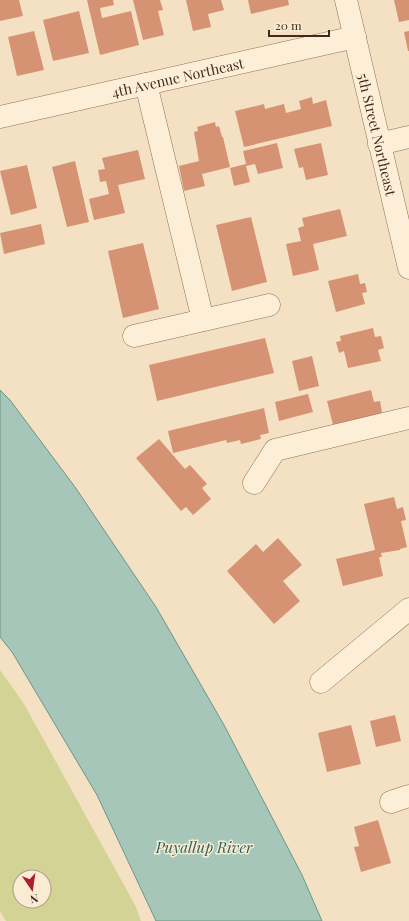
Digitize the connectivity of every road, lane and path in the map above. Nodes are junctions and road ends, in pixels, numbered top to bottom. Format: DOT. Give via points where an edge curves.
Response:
graph roads {
  1 [pos="346,0"];
  2 [pos="354,36"];
  3 [pos="146,84"];
  4 [pos="0,117"];
  5 [pos="409,137"];
  6 [pos="379,144"];
  7 [pos="409,268"];
  8 [pos="269,305"];
  9 [pos="203,320"];
  10 [pos="134,336"];
  11 [pos="409,418"];
  12 [pos="254,483"];
  13 [pos="409,609"];
  14 [pos="321,682"];
  1 -- 2 [label="street, 5th Street Northeast"];
  2 -- 3 [label="street, 4th Avenue Northeast"];
  2 -- 6 [label="street, 5th Street Northeast"];
  3 -- 4 [label="street, 4th Avenue Northeast"];
  3 -- 9 [label="street"];
  5 -- 6 [label="street"];
  6 -- 7 [label="street, 5th Street Northeast"];
  8 -- 9 [label="street"];
  9 -- 10 [label="street"];
  11 -- 12 [label="street" via="275,450"];
  13 -- 14 [label="street"];
}
